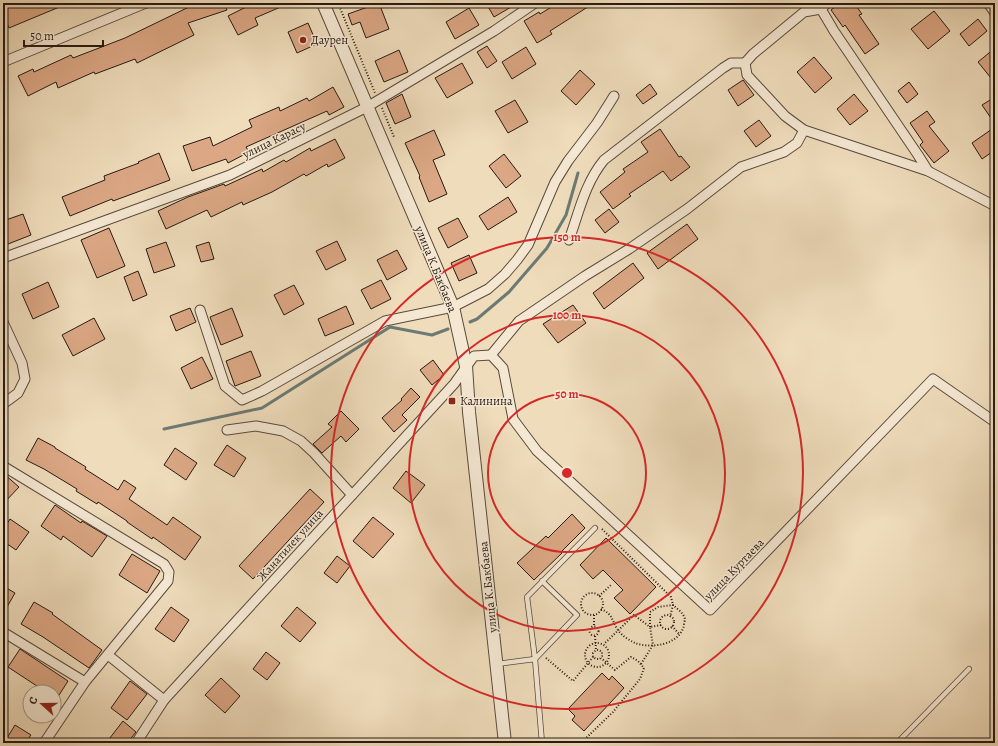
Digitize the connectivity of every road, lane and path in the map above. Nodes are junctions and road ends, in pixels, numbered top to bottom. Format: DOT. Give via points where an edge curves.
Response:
graph roads {
  1 [pos="146,3"];
  2 [pos="323,3"];
  3 [pos="338,3"];
  4 [pos="536,3"];
  5 [pos="988,3"];
  6 [pos="824,6"];
  7 [pos="995,13"];
  8 [pos="3,62"];
  9 [pos="745,63"];
  10 [pos="614,96"];
  11 [pos="378,100"];
  12 [pos="366,107"];
  13 [pos="804,130"];
  14 [pos="396,144"];
  15 [pos="928,171"];
  16 [pos="995,206"];
  17 [pos="569,240"];
  18 [pos="3,258"];
  19 [pos="453,307"];
  20 [pos="200,310"];
  21 [pos="3,322"];
  22 [pos="491,355"];
  23 [pos="466,366"];
  24 [pos="3,404"];
  25 [pos="995,422"];
  26 [pos="226,430"];
  27 [pos="3,466"];
  28 [pos="352,495"];
  29 [pos="595,528"];
  30 [pos="542,582"];
  31 [pos="612,584"];
  32 [pos="599,596"];
  33 [pos="673,605"];
  34 [pos="601,609"];
  35 [pos="594,615"];
  36 [pos="670,617"];
  37 [pos="661,624"];
  38 [pos="672,626"];
  39 [pos="594,627"];
  40 [pos="650,627"];
  41 [pos="618,630"];
  42 [pos="3,632"];
  43 [pos="679,634"];
  44 [pos="595,636"];
  45 [pos="595,643"];
  46 [pos="604,644"];
  47 [pos="653,645"];
  48 [pos="596,650"];
  49 [pos="540,653"];
  50 [pos="108,655"];
  51 [pos="593,656"];
  52 [pos="601,658"];
  53 [pos="535,659"];
  54 [pos="606,662"];
  55 [pos="588,663"];
  56 [pos="496,664"];
  57 [pos="641,664"];
  58 [pos="968,669"];
  59 [pos="85,682"];
  60 [pos="164,700"];
  61 [pos="44,743"];
  62 [pos="136,743"];
  63 [pos="505,743"];
  64 [pos="542,743"];
  65 [pos="561,743"];
  66 [pos="897,743"];
  1 -- 8 [label="street"];
  2 -- 12 [label="street, улица К.Бакбаева"];
  3 -- 11 [label="path"];
  4 -- 11 [label="street, улица Карасу"];
  5 -- 7 [label="street"];
  6 -- 9 [label="street" via="804,12"];
  6 -- 15 [label="street" via="834,32"];
  9 -- 13 [label="street" via="747,75 785,116"];
  9 -- 17 [label="street" via="731,63 723,68 604,160 587,188"];
  10 -- 19 [label="street" via="555,182 528,245 517,260 488,289"];
  11 -- 12 [label="street, улица Карасу"];
  11 -- 14 [label="path"];
  12 -- 18 [label="street, улица Карасу" via="230,175"];
  12 -- 19 [label="street, улица К.Бакбаева"];
  13 -- 15 [label="street"];
  13 -- 22 [label="street" via="797,143 784,152 741,167 687,209 519,321"];
  15 -- 16 [label="street"];
  19 -- 20 [label="street" via="385,321 242,400 225,386"];
  19 -- 23 [label="street, улица К.Бакбаева"];
  21 -- 24 [label="street" via="22,363 25,379 18,393"];
  22 -- 23 [label="street" via="474,356"];
  22 -- 25 [label="street, улица Куртаева" via="503,368 513,419 537,451 710,610 933,379"];
  23 -- 28 [label="street, Жанатилек улица" via="454,384"];
  23 -- 56 [label="street, улица К.Бакбаева"];
  26 -- 28 [label="street" via="256,426 283,431 301,441 314,453"];
  27 -- 50 [label="street" via="164,564 169,572 168,581"];
  28 -- 60 [label="street, Жанатилек улица"];
  29 -- 30 [label="lane"];
  29 -- 33 [label="path" via="605,532 671,597"];
  30 -- 49 [label="lane" via="578,615"];
  30 -- 53 [label="lane" via="527,597"];
  31 -- 32 [label="path"];
  32 -- 34 [label="path" via="602,598"];
  32 -- 35 [label="path" via="589,592 583,596 580,603 582,610"];
  33 -- 36 [label="path"];
  33 -- 40 [label="path" via="658,607 650,612"];
  33 -- 43 [label="path" via="681,611 685,619 683,630"];
  34 -- 35 [label="path"];
  34 -- 41 [label="path" via="609,613"];
  35 -- 39 [label="path"];
  36 -- 37 [label="path" via="666,615 661,618"];
  36 -- 38 [label="path" via="674,623"];
  37 -- 38 [label="path" via="664,628"];
  37 -- 40 [label="path"];
  38 -- 43 [label="path"];
  39 -- 44 [label="path" via="599,631"];
  39 -- 44 [label="path" via="589,630 590,634"];
  40 -- 41 [label="path" via="634,615"];
  40 -- 47 [label="path"];
  41 -- 46 [label="path"];
  41 -- 47 [label="path" via="624,637 636,643"];
  42 -- 59 [label="street"];
  43 -- 47 [label="path" via="668,643"];
  44 -- 45 [label="path"];
  45 -- 46 [label="path"];
  45 -- 48 [label="path"];
  45 -- 55 [label="path" via="585,653"];
  46 -- 54 [label="path" via="609,654"];
  47 -- 57 [label="path"];
  48 -- 51 [label="path"];
  48 -- 52 [label="path" via="602,652"];
  49 -- 53 [label="lane"];
  49 -- 55 [label="path" via="573,681"];
  50 -- 59 [label="street"];
  50 -- 60 [label="street"];
  51 -- 52 [label="path" via="596,659"];
  51 -- 55 [label="path"];
  52 -- 54 [label="path"];
  53 -- 56 [label="lane"];
  53 -- 64 [label="lane"];
  54 -- 55 [label="path" via="600,667"];
  54 -- 57 [label="path" via="615,670 631,656"];
  56 -- 63 [label="street, улица К.Бакбаева"];
  57 -- 65 [label="path" via="644,668 640,679 613,712 583,741"];
  58 -- 66 [label="lane"];
  59 -- 61 [label="street"];
  60 -- 62 [label="street, Жанатилек улица"];
}
